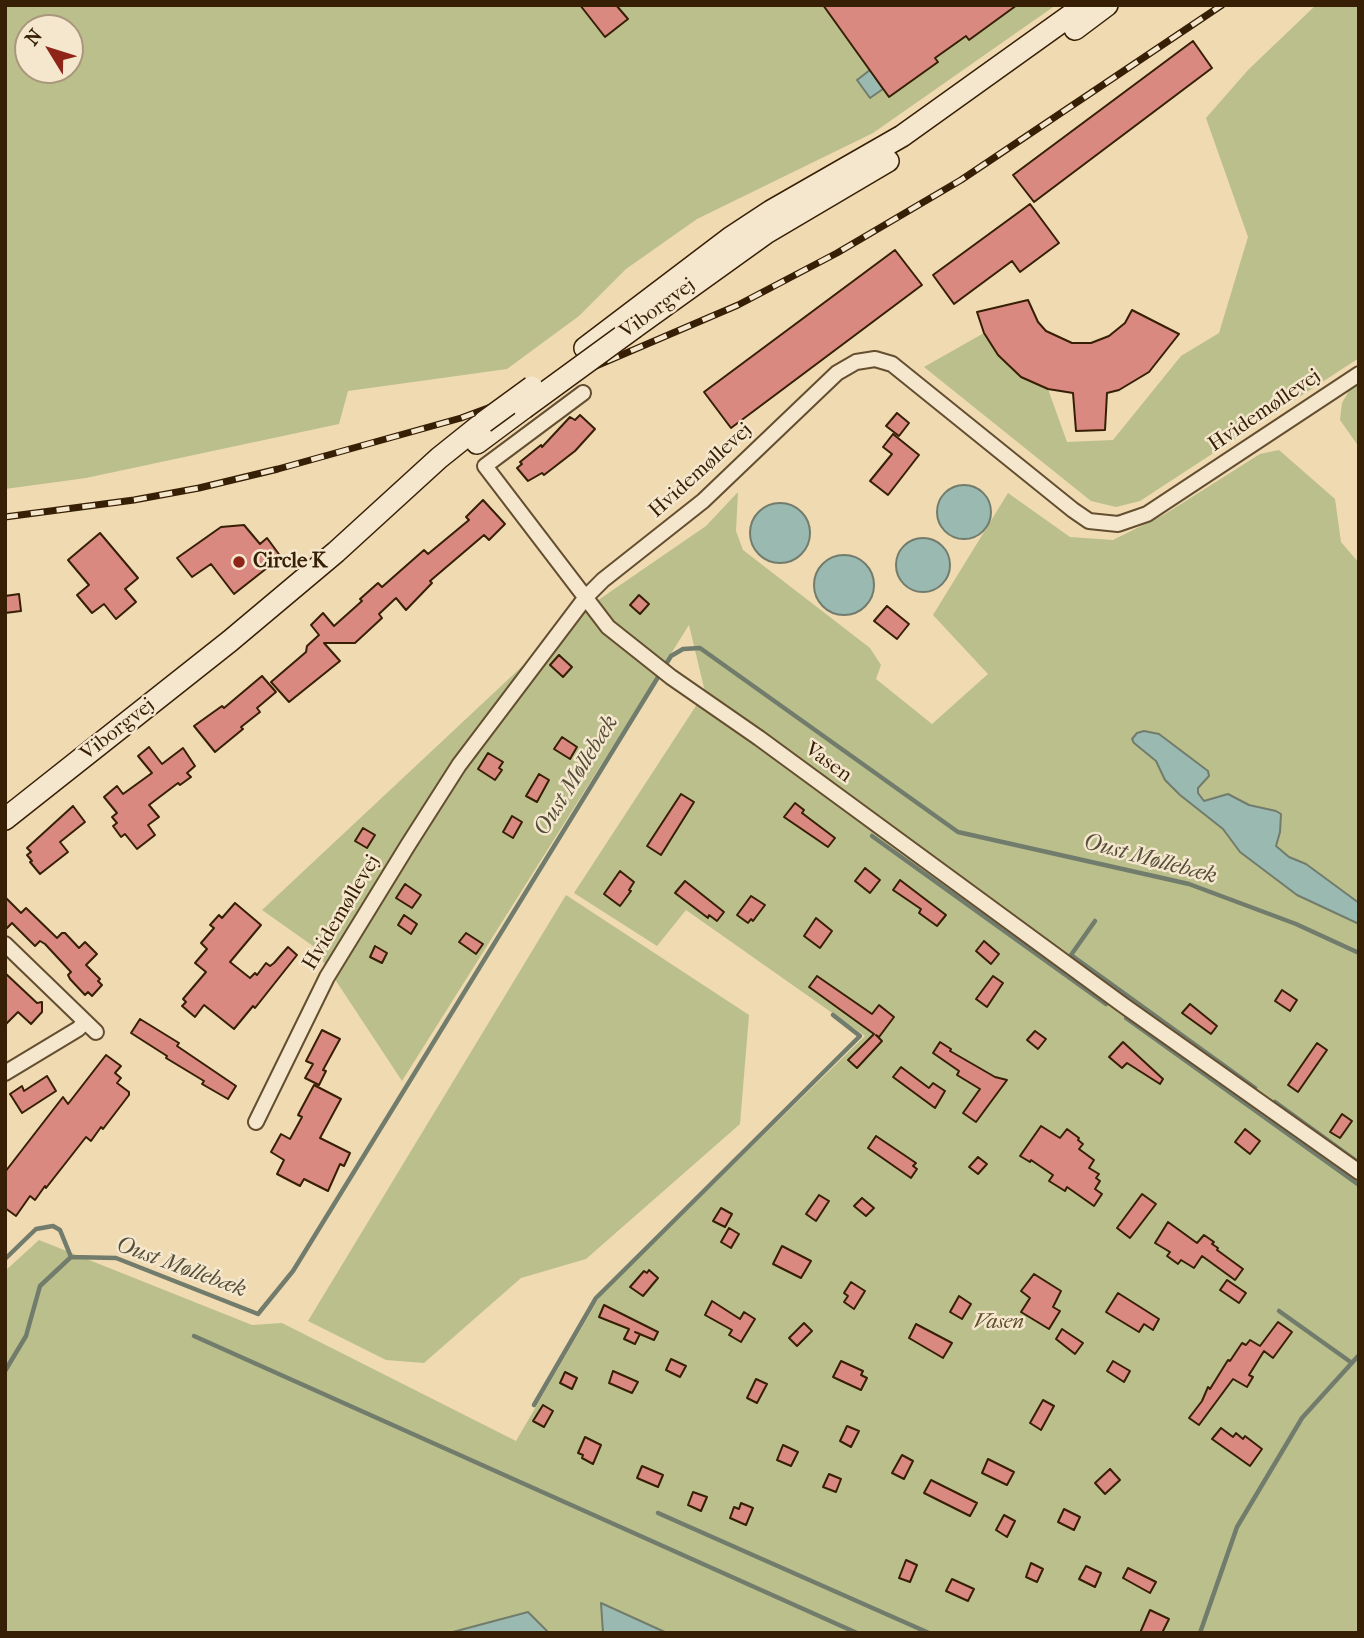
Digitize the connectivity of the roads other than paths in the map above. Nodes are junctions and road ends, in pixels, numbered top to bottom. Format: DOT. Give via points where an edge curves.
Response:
graph roads {
  1 [pos="1085,5"];
  2 [pos="1107,5"];
  3 [pos="1359,374"];
  4 [pos="583,393"];
  5 [pos="467,442"];
  6 [pos="485,466"];
  7 [pos="586,597"];
  8 [pos="5,819"];
  9 [pos="5,944"];
  10 [pos="5,1073"];
  11 [pos="256,1122"];
  12 [pos="1359,1172"];
  1 -- 5 [label="street, Viborgvej, bridge" via="902,136 730,238 484,422"];
  2 -- 5 [label="street, Viborgvej, bridge" via="909,148 759,237 524,408"];
  3 -- 7 [label="street, Hvidemøllevej" via="1147,514 1118,524 1089,521 1073,510 892,365 875,359 856,362 837,373 703,501"];
  4 -- 6 [label="street"];
  5 -- 6 [label="street, Vasen"];
  5 -- 8 [label="street, Viborgvej" via="407,487 230,641"];
  6 -- 7 [label="street, Vasen"];
  7 -- 11 [label="street, Hvidemøllevej" via="459,765 408,845 327,977"];
  7 -- 12 [label="street, Vasen" via="608,627 671,677"];
  9 -- 10 [label="street" via="91,1027 78,1029"];
}
